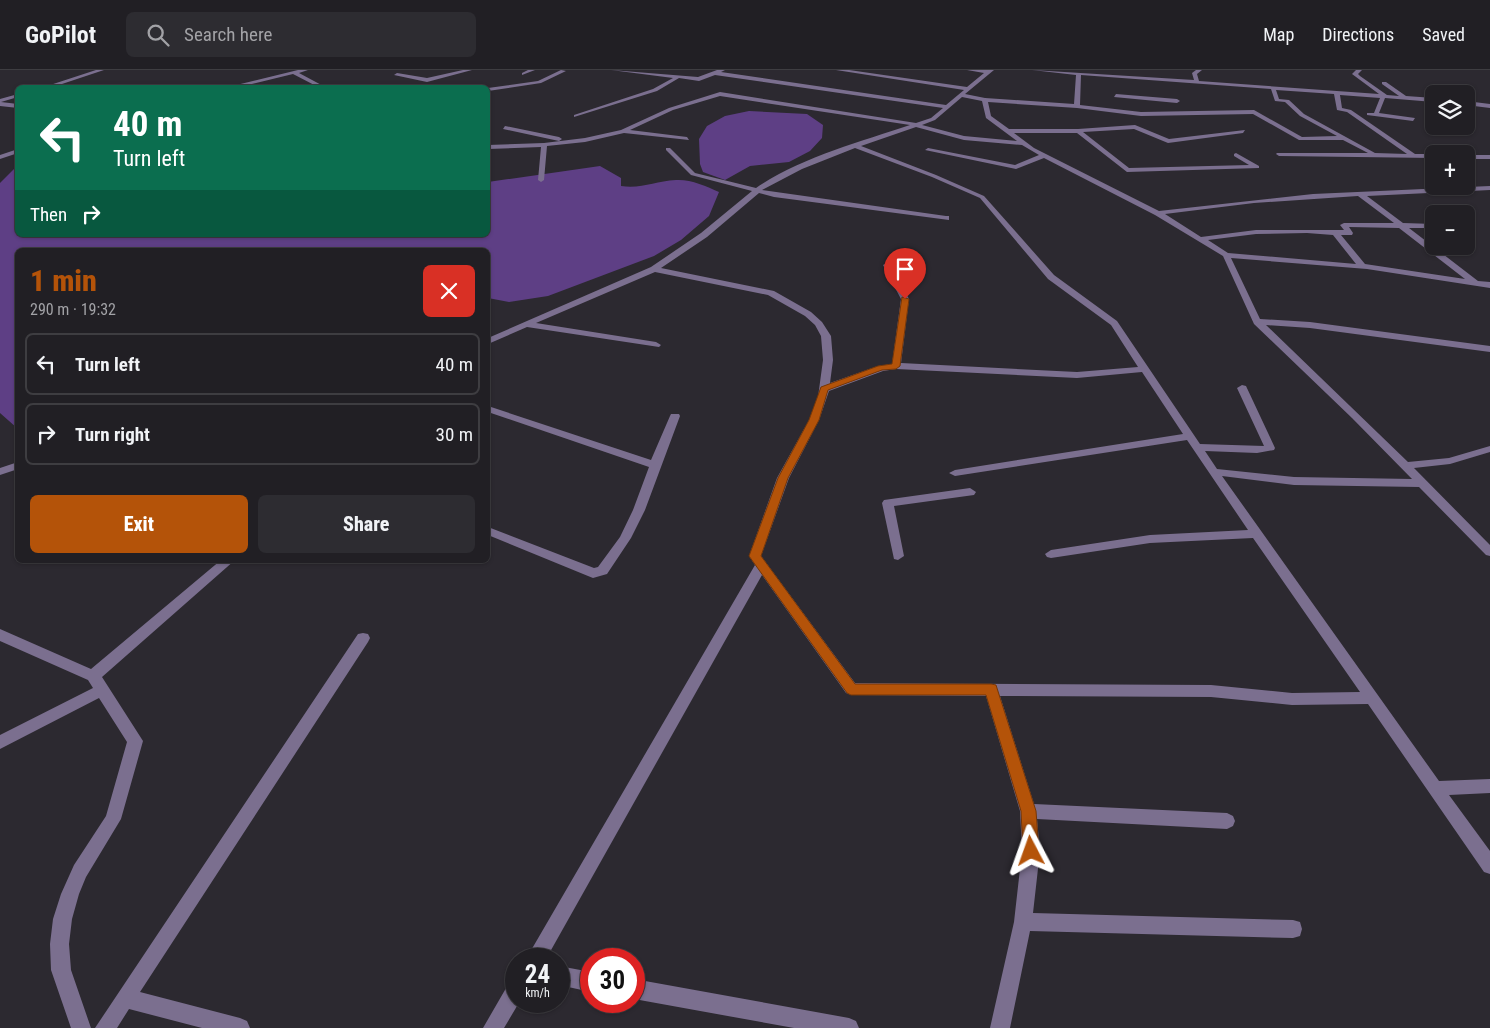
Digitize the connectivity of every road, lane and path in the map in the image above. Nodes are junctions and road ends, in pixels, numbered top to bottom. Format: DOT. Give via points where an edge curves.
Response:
graph roads {
  1 [pos="101,70"];
  2 [pos="305,70"];
  3 [pos="469,70"];
  4 [pos="532,70"];
  5 [pos="563,70"];
  6 [pos="614,70"];
  7 [pos="722,70"];
  8 [pos="839,70"];
  9 [pos="970,70"];
  10 [pos="1034,70"];
  11 [pos="1130,70"];
  12 [pos="1199,70"];
  13 [pos="1359,70"];
  14 [pos="990,71"];
  15 [pos="295,73"];
  16 [pos="715,73"];
  17 [pos="396,74"];
  18 [pos="524,74"];
  19 [pos="1078,75"];
  20 [pos="678,77"];
  21 [pos="1125,78"];
  22 [pos="1197,83"];
  23 [pos="1384,83"];
  24 [pos="53,85"];
  25 [pos="240,85"];
  26 [pos="319,85"];
  27 [pos="969,88"];
  28 [pos="1273,88"];
  29 [pos="490,90"];
  30 [pos="1336,92"];
  31 [pos="961,95"];
  32 [pos="1384,95"];
  33 [pos="15,96"];
  34 [pos="1116,96"];
  35 [pos="1404,97"];
  36 [pos="1425,99"];
  37 [pos="985,100"];
  38 [pos="0,102"];
  39 [pos="1177,102"];
  40 [pos="1475,104"];
  41 [pos="15,105"];
  42 [pos="1077,106"];
  43 [pos="1490,106"];
  44 [pos="948,107"];
  45 [pos="1103,109"];
  46 [pos="1352,113"];
  47 [pos="1376,114"];
  48 [pos="576,116"];
  49 [pos="1412,119"];
  50 [pos="916,125"];
  51 [pos="505,128"];
  52 [pos="623,130"];
  53 [pos="1007,131"];
  54 [pos="1078,131"];
  55 [pos="1243,131"];
  56 [pos="1342,138"];
  57 [pos="687,139"];
  58 [pos="571,142"];
  59 [pos="1023,143"];
  60 [pos="544,145"];
  61 [pos="855,146"];
  62 [pos="490,148"];
  63 [pos="668,149"];
  64 [pos="928,150"];
  65 [pos="15,152"];
  66 [pos="1279,154"];
  67 [pos="1375,154"];
  68 [pos="1236,155"];
  69 [pos="1414,155"];
  70 [pos="1045,156"];
  71 [pos="1425,156"];
  72 [pos="0,157"];
  73 [pos="1475,157"];
  74 [pos="1490,157"];
  75 [pos="541,180"];
  76 [pos="1490,188"];
  77 [pos="755,190"];
  78 [pos="1360,194"];
  79 [pos="1158,213"];
  80 [pos="946,218"];
  81 [pos="1403,225"];
  82 [pos="1425,226"];
  83 [pos="1336,233"];
  84 [pos="1200,239"];
  85 [pos="1226,255"];
  86 [pos="887,264"];
  87 [pos="1362,266"];
  88 [pos="654,269"];
  89 [pos="1477,283"];
  90 [pos="1490,285"];
  91 [pos="1490,293"];
  92 [pos="1257,322"];
  93 [pos="524,324"];
  94 [pos="509,330"];
  95 [pos="490,332"];
  96 [pos="490,340"];
  97 [pos="656,345"];
  98 [pos="1490,348"];
  99 [pos="896,366"];
  100 [pos="1145,369"];
  101 [pos="1242,388"];
  102 [pos="824,389"];
  103 [pos="490,410"];
  104 [pos="675,416"];
  105 [pos="1193,442"];
  106 [pos="1490,449"];
  107 [pos="654,465"];
  108 [pos="15,466"];
  109 [pos="1405,466"];
  110 [pos="0,472"];
  111 [pos="1214,472"];
  112 [pos="1422,483"];
  113 [pos="490,532"];
  114 [pos="1257,534"];
  115 [pos="1490,552"];
  116 [pos="1051,554"];
  117 [pos="898,556"];
  118 [pos="226,563"];
  119 [pos="761,565"];
  120 [pos="0,634"];
  121 [pos="363,638"];
  122 [pos="98,683"];
  123 [pos="991,689"];
  124 [pos="1373,698"];
  125 [pos="0,742"];
  126 [pos="1490,786"];
  127 [pos="1436,788"];
  128 [pos="1028,811"];
  129 [pos="1226,820"];
  130 [pos="1490,866"];
  131 [pos="1023,922"];
  132 [pos="1293,929"];
  133 [pos="541,948"];
  134 [pos="645,992"];
  135 [pos="125,998"];
  136 [pos="505,1008"];
  137 [pos="81,1028"];
  138 [pos="106,1028"];
  139 [pos="240,1028"];
  140 [pos="493,1028"];
  141 [pos="849,1028"];
  142 [pos="1000,1028"];
  1 -- 24 [label="street"];
  2 -- 15 [label="street"];
  3 -- 17 [label="street" via="427,80"];
  4 -- 18 [label="street"];
  5 -- 29 [label="street" via="539,82"];
  6 -- 20 [label="street"];
  7 -- 16 [label="street"];
  8 -- 27 [label="street"];
  9 -- 14 [label="street"];
  10 -- 19 [label="street"];
  11 -- 21 [label="street"];
  12 -- 22 [label="street" via="1194,74"];
  13 -- 32 [label="street" via="1355,74"];
  14 -- 27 [label="street"];
  15 -- 25 [label="street"];
  15 -- 26 [label="street"];
  16 -- 20 [label="street" via="698,79"];
  16 -- 44 [label="street"];
  19 -- 21 [label="street"];
  19 -- 42 [label="street"];
  20 -- 48 [label="street" via="643,94"];
  21 -- 22 [label="street"];
  21 -- 34 [label="street"];
  22 -- 28 [label="street"];
  23 -- 35 [label="street"];
  27 -- 31 [label="street"];
  28 -- 30 [label="street"];
  28 -- 56 [label="street" via="1277,100 1287,101 1302,115"];
  30 -- 32 [label="street"];
  30 -- 46 [label="street" via="1339,109"];
  31 -- 37 [label="street"];
  31 -- 44 [label="street"];
  32 -- 35 [label="street"];
  32 -- 47 [label="street"];
  33 -- 38 [label="street"];
  34 -- 39 [label="street"];
  34 -- 45 [label="street"];
  35 -- 36 [label="street"];
  37 -- 42 [label="street"];
  37 -- 53 [label="street" via="988,117"];
  38 -- 41 [label="street"];
  40 -- 43 [label="street"];
  42 -- 45 [label="street"];
  44 -- 50 [label="street" via="934,119"];
  45 -- 56 [label="street" via="1141,114 1254,112 1301,139"];
  46 -- 47 [label="street"];
  46 -- 69 [label="street"];
  47 -- 49 [label="street"];
  50 -- 52 [label="street" via="720,94 671,109"];
  50 -- 59 [label="street" via="964,138"];
  50 -- 61 [label="street"];
  51 -- 58 [label="street"];
  52 -- 57 [label="street"];
  52 -- 58 [label="street"];
  53 -- 54 [label="street"];
  53 -- 59 [label="street"];
  54 -- 55 [label="street" via="1135,127 1168,141"];
  54 -- 68 [label="street" via="1127,170 1257,167"];
  56 -- 67 [label="street"];
  58 -- 60 [label="street"];
  59 -- 70 [label="street"];
  60 -- 62 [label="street"];
  60 -- 75 [label="street"];
  61 -- 77 [label="street"];
  61 -- 100 [label="street" via="982,197 1051,277 1114,323"];
  63 -- 77 [label="street" via="693,174"];
  64 -- 70 [label="street" via="1016,166"];
  65 -- 72 [label="street"];
  66 -- 67 [label="street"];
  67 -- 69 [label="street"];
  69 -- 71 [label="street"];
  70 -- 79 [label="street"];
  73 -- 74 [label="street"];
  76 -- 78 [label="street"];
  77 -- 80 [label="street"];
  77 -- 88 [label="street" via="704,235"];
  78 -- 79 [label="street" via="1254,201"];
  78 -- 81 [label="street"];
  79 -- 84 [label="street"];
  81 -- 82 [label="street"];
  81 -- 83 [label="street" via="1344,225 1349,233"];
  81 -- 89 [label="street"];
  83 -- 84 [label="street" via="1256,232"];
  83 -- 87 [label="street"];
  84 -- 85 [label="street"];
  85 -- 87 [label="street"];
  85 -- 92 [label="street"];
  86 -- 99 [label="street" via="905,299"];
  87 -- 89 [label="street"];
  88 -- 93 [label="street"];
  88 -- 102 [label="street" via="771,292 808,314 820,324 826,336 828,360"];
  89 -- 90 [label="street"];
  89 -- 91 [label="street"];
  92 -- 98 [label="street" via="1310,325"];
  92 -- 109 [label="street"];
  93 -- 94 [label="street"];
  93 -- 97 [label="street"];
  94 -- 95 [label="street"];
  94 -- 96 [label="street"];
  99 -- 100 [label="street" via="1086,375"];
  99 -- 102 [label="street" via="881,368"];
  100 -- 105 [label="street"];
  101 -- 105 [label="street" via="1270,448 1258,450"];
  102 -- 119 [label="street" via="814,420 783,478 761,539 755,556"];
  103 -- 107 [label="street"];
  104 -- 107 [label="street"];
  105 -- 111 [label="street"];
  105 -- 117 [label="street" via="955,473 970,492 888,504"];
  106 -- 109 [label="street" via="1450,460"];
  107 -- 113 [label="street" via="639,510 625,538 602,571 593,573"];
  108 -- 110 [label="street"];
  109 -- 112 [label="street"];
  111 -- 112 [label="street" via="1294,481"];
  111 -- 114 [label="street"];
  112 -- 115 [label="street"];
  114 -- 116 [label="street" via="1150,539"];
  114 -- 124 [label="street"];
  118 -- 122 [label="street"];
  119 -- 123 [label="street" via="851,689"];
  119 -- 133 [label="street"];
  120 -- 122 [label="street"];
  121 -- 135 [label="street"];
  122 -- 125 [label="street"];
  122 -- 137 [label="street" via="135,742 112,821 75,880 59,937 62,971"];
  123 -- 124 [label="street" via="1211,691 1292,699"];
  123 -- 128 [label="street"];
  124 -- 127 [label="street"];
  126 -- 127 [label="street"];
  127 -- 130 [label="street"];
  128 -- 129 [label="street"];
  128 -- 131 [label="street" via="1031,851"];
  131 -- 132 [label="street"];
  131 -- 142 [label="street"];
  134 -- 141 [label="street"];
  135 -- 138 [label="street"];
  135 -- 139 [label="street"];
  136 -- 140 [label="street"];
}
